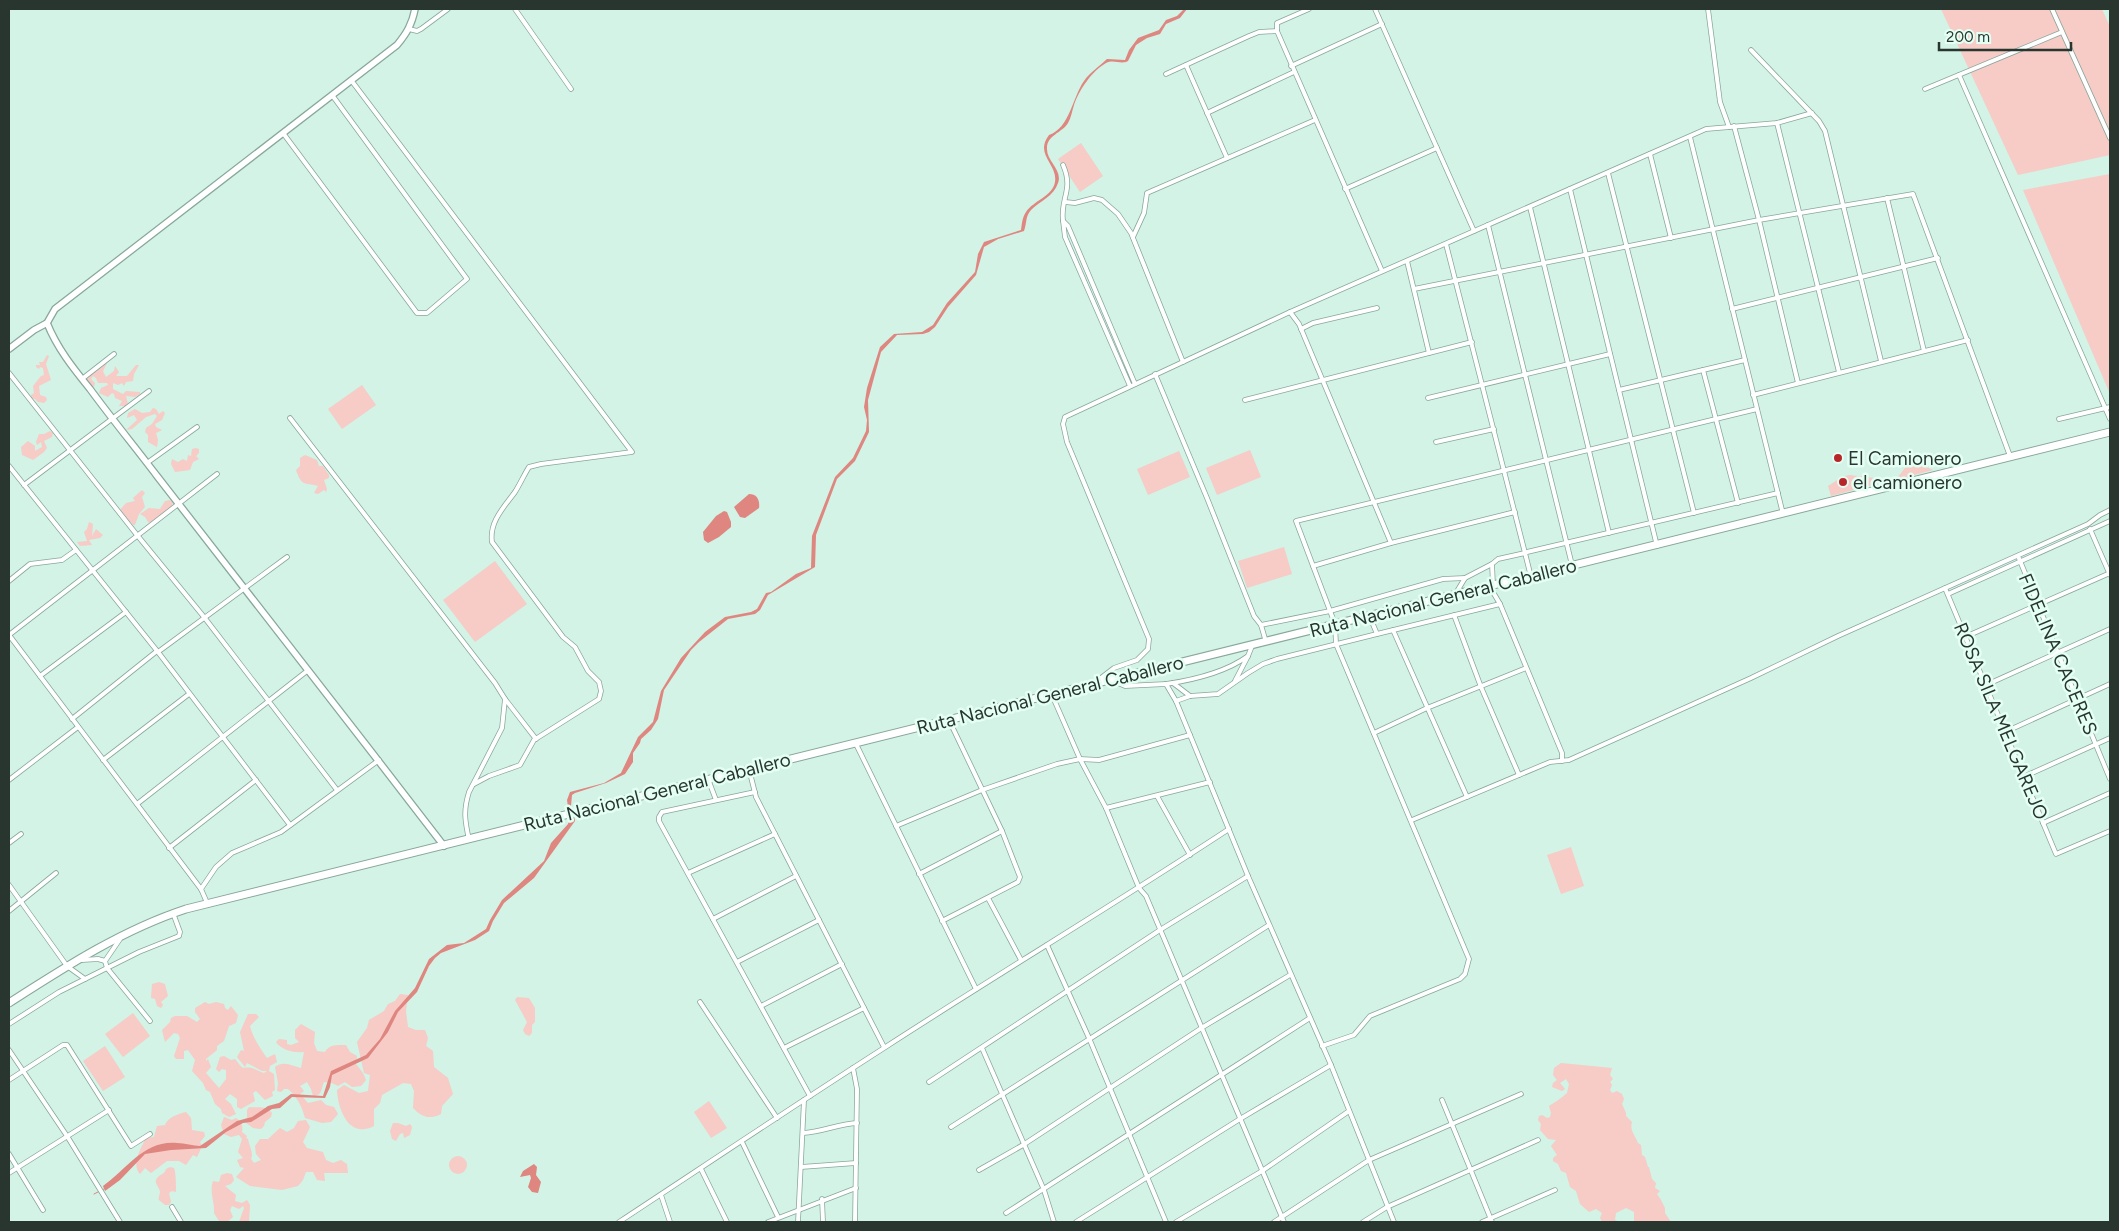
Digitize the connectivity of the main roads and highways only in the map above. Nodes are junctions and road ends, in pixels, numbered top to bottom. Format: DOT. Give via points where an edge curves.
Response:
graph roads {
  1 [pos="2110,432"];
  2 [pos="9,1004"];
  1 -- 2 [label="highway, Ruta Nacional General Caballero" via="173,913 76,960"];
}
